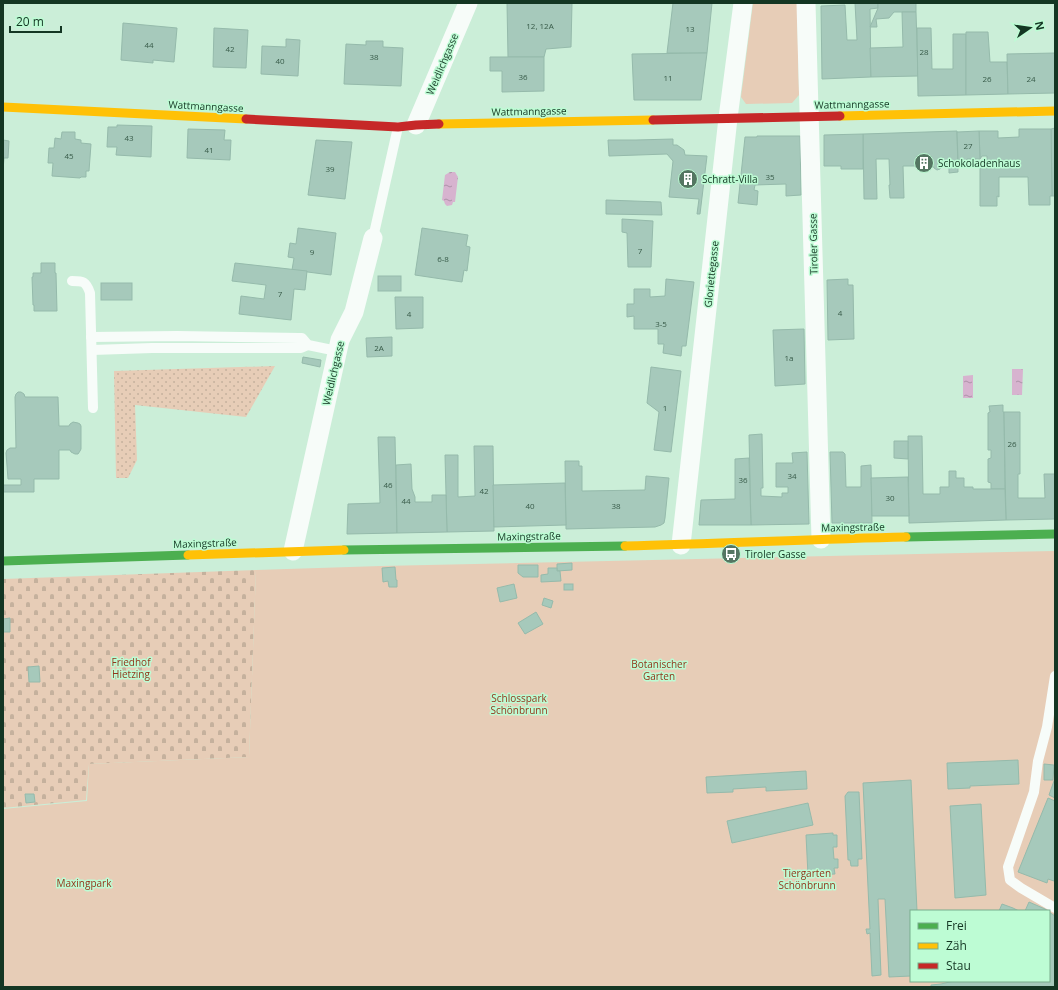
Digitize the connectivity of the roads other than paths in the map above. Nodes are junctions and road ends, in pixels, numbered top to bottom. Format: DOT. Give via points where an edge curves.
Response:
graph roads {
  1 [pos="468,3"];
  2 [pos="743,3"];
  3 [pos="806,3"];
  4 [pos="3,107"];
  5 [pos="1055,111"];
  6 [pos="810,116"];
  7 [pos="728,118"];
  8 [pos="416,125"];
  9 [pos="398,127"];
  10 [pos="373,238"];
  11 [pos="72,281"];
  12 [pos="91,337"];
  13 [pos="308,345"];
  14 [pos="92,350"];
  15 [pos="338,351"];
  16 [pos="93,408"];
  17 [pos="1055,534"];
  18 [pos="820,539"];
  19 [pos="680,545"];
  20 [pos="293,551"];
  21 [pos="3,561"];
  22 [pos="1055,676"];
  23 [pos="1055,908"];
  1 -- 8 [label="street, Weidlichgasse"];
  2 -- 7 [label="street, Gloriettegasse"];
  3 -- 6 [label="street"];
  4 -- 9 [label="street, Wattmanngasse"];
  5 -- 6 [label="street, Wattmanngasse"];
  6 -- 7 [label="street, Wattmanngasse"];
  6 -- 18 [label="street, Tiroler Gasse"];
  7 -- 8 [label="street, Wattmanngasse"];
  7 -- 19 [label="street, Gloriettegasse"];
  8 -- 9 [label="street, Wattmanngasse"];
  9 -- 10 [label="lane, Weidlichgasse"];
  10 -- 15 [label="street, Weidlichgasse" via="354,312 340,340"];
  11 -- 12 [label="lane" via="82,281 90,293"];
  12 -- 13 [label="lane" via="302,338"];
  12 -- 14 [label="lane"];
  13 -- 14 [label="lane" via="301,348"];
  13 -- 15 [label="lane"];
  14 -- 16 [label="lane"];
  15 -- 20 [label="street, Weidlichgasse"];
  17 -- 18 [label="street, Maxingstraße"];
  18 -- 19 [label="street, Maxingstraße"];
  19 -- 20 [label="street, Maxingstraße"];
  20 -- 21 [label="street, Maxingstraße"];
  22 -- 23 [label="lane" via="1034,792 1008,867 1010,880"];
}
